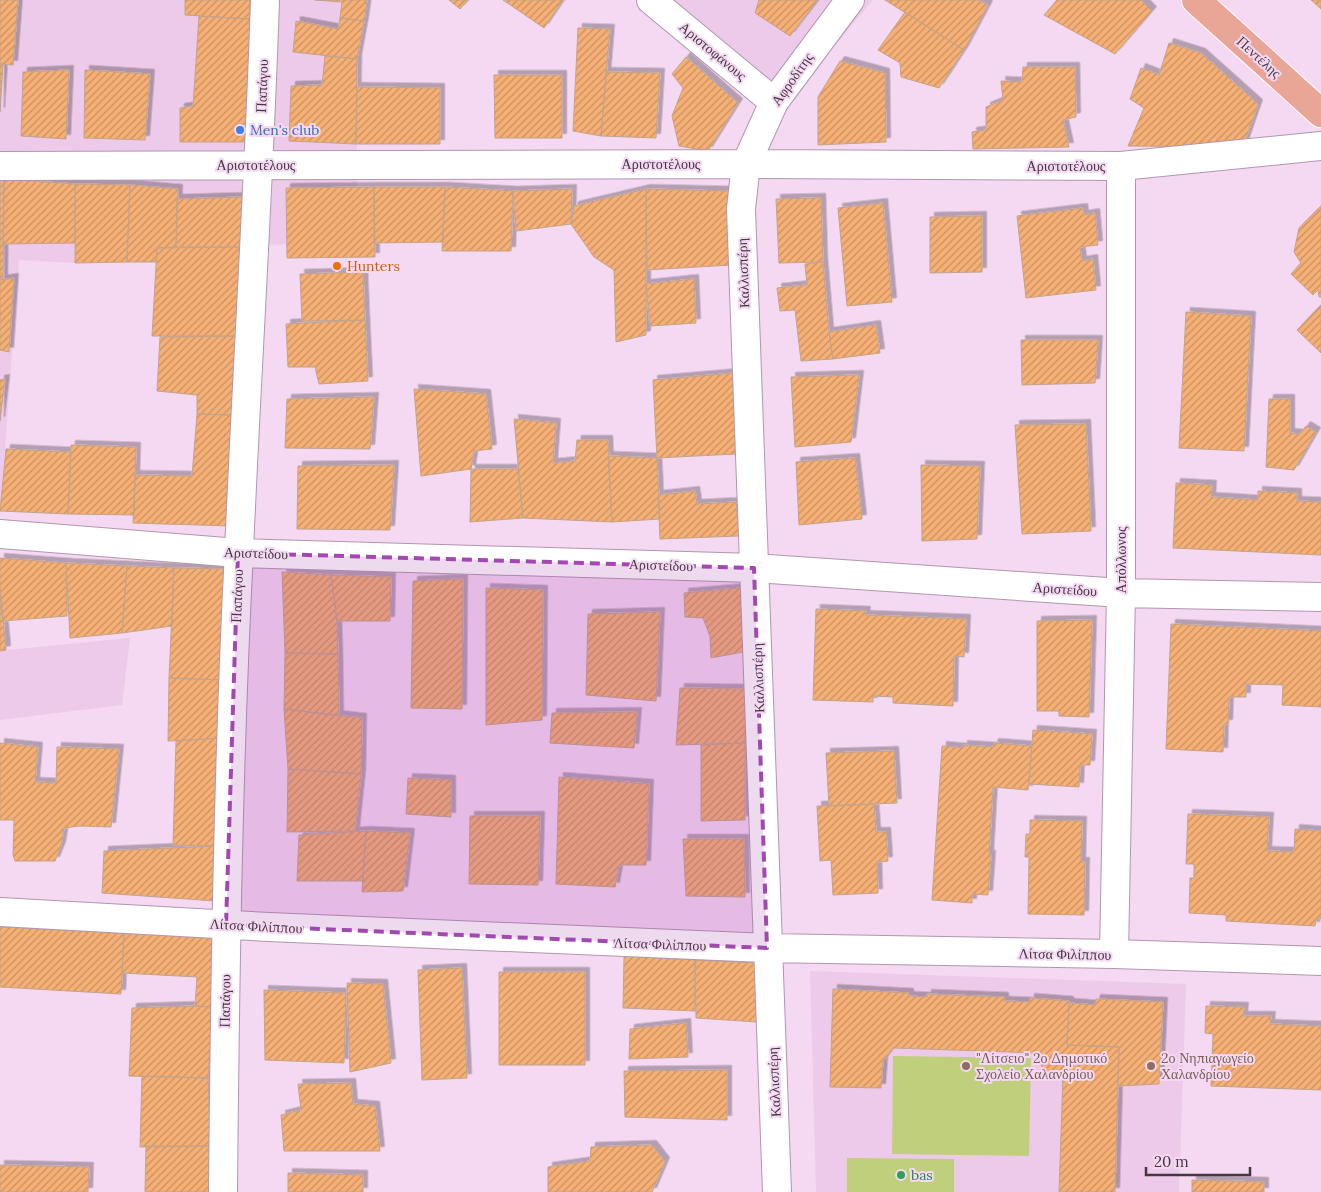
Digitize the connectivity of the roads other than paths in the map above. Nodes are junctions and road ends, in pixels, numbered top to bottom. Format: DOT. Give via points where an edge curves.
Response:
graph roads {
  1 [pos="266,0"];
  2 [pos="651,0"];
  3 [pos="850,0"];
  4 [pos="1196,0"];
  5 [pos="774,102"];
  6 [pos="1321,113"];
  7 [pos="1321,146"];
  8 [pos="746,164"];
  9 [pos="259,165"];
  10 [pos="0,166"];
  11 [pos="1121,166"];
  12 [pos="0,534"];
  13 [pos="238,553"];
  14 [pos="754,568"];
  15 [pos="1121,593"];
  16 [pos="1321,597"];
  17 [pos="0,912"];
  18 [pos="226,925"];
  19 [pos="767,948"];
  20 [pos="1114,954"];
  21 [pos="1321,961"];
  22 [pos="223,1192"];
  23 [pos="777,1192"];
  1 -- 9 [label="street, Παπάγου"];
  2 -- 5 [label="street, Αριστοφάνους"];
  3 -- 5 [label="street, Αφροδίτης"];
  4 -- 6 [label="main road, Πεντέλης"];
  5 -- 8 [label="street, Αφροδίτης"];
  7 -- 11 [label="street, Αριστοτέλους"];
  8 -- 9 [label="street, Αριστοτέλους"];
  8 -- 11 [label="street, Αριστοτέλους"];
  8 -- 14 [label="street, Καλλισπέρη" via="741,209"];
  9 -- 10 [label="street, Αριστοτέλους"];
  9 -- 13 [label="street, Παπάγου"];
  11 -- 15 [label="street, Απόλλωνος"];
  12 -- 13 [label="street, Αριστείδου"];
  13 -- 14 [label="street, Αριστείδου"];
  13 -- 18 [label="street, Παπάγου"];
  14 -- 15 [label="street, Αριστείδου"];
  14 -- 19 [label="street, Καλλισπέρη"];
  15 -- 16 [label="street, Αριστείδου"];
  15 -- 20 [label="street, Απόλλωνος"];
  17 -- 18 [label="street, Λίτσα Φιλίππου"];
  18 -- 19 [label="street, Λίτσα Φιλίππου"];
  18 -- 22 [label="street, Παπάγου"];
  19 -- 20 [label="street, Λίτσα Φιλίππου"];
  19 -- 23 [label="street, Καλλισπέρη"];
  20 -- 21 [label="street, Λίτσα Φιλίππου"];
}
